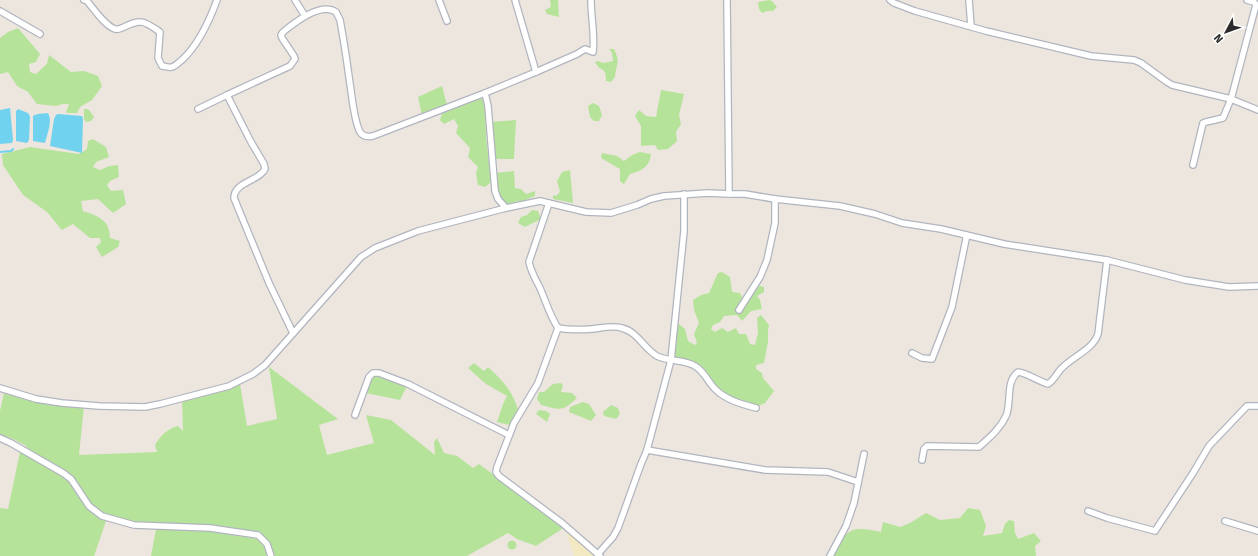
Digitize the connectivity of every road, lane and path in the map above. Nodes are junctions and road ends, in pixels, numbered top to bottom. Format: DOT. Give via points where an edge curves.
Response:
graph roads {
  1 [pos="84,0"];
  2 [pos="217,0"];
  3 [pos="295,0"];
  4 [pos="439,0"];
  5 [pos="515,0"];
  6 [pos="591,0"];
  7 [pos="727,0"];
  8 [pos="890,0"];
  9 [pos="969,0"];
  10 [pos="1247,0"];
  11 [pos="0,11"];
  12 [pos="305,16"];
  13 [pos="447,21"];
  14 [pos="970,26"];
  15 [pos="40,34"];
  16 [pos="536,72"];
  17 [pos="485,93"];
  18 [pos="228,95"];
  19 [pos="1232,99"];
  20 [pos="198,109"];
  21 [pos="1258,110"];
  22 [pos="1193,165"];
  23 [pos="684,194"];
  24 [pos="729,194"];
  25 [pos="775,199"];
  26 [pos="550,203"];
  27 [pos="506,208"];
  28 [pos="966,235"];
  29 [pos="1108,260"];
  30 [pos="1258,286"];
  31 [pos="739,310"];
  32 [pos="558,328"];
  33 [pos="293,333"];
  34 [pos="912,353"];
  35 [pos="671,360"];
  36 [pos="0,388"];
  37 [pos="1258,406"];
  38 [pos="756,408"];
  39 [pos="355,415"];
  40 [pos="509,435"];
  41 [pos="0,438"];
  42 [pos="647,450"];
  43 [pos="864,454"];
  44 [pos="922,460"];
  45 [pos="858,482"];
  46 [pos="1088,511"];
  47 [pos="1225,521"];
  48 [pos="1258,532"];
  49 [pos="599,555"];
  50 [pos="271,556"];
  51 [pos="830,556"];
  1 -- 2 [label="street" via="114,28 139,21 160,32 158,58 162,66 172,67 195,45"];
  3 -- 12 [label="street"];
  4 -- 13 [label="street"];
  5 -- 16 [label="street"];
  6 -- 16 [label="street" via="595,44 593,52 585,49"];
  7 -- 24 [label="street"];
  8 -- 14 [label="street" via="916,11"];
  9 -- 14 [label="street"];
  10 -- 19 [label="street" via="1256,4"];
  11 -- 15 [label="street"];
  12 -- 17 [label="street" via="326,10 338,15 358,127 363,136 373,136"];
  12 -- 18 [label="street" via="281,35 295,58 293,64"];
  14 -- 19 [label="street" via="1092,56 1134,60 1172,85"];
  16 -- 17 [label="street"];
  17 -- 27 [label="street" via="495,191"];
  18 -- 20 [label="street"];
  18 -- 33 [label="street" via="265,168 238,188 234,198"];
  19 -- 21 [label="street"];
  19 -- 22 [label="street" via="1223,118 1203,123"];
  23 -- 24 [label="street"];
  23 -- 26 [label="street" via="650,199 611,213 586,212"];
  23 -- 35 [label="street" via="684,232"];
  24 -- 25 [label="street"];
  25 -- 28 [label="street" via="840,206 902,223"];
  25 -- 31 [label="street" via="775,222 767,260 760,277"];
  26 -- 27 [label="street" via="540,201"];
  26 -- 32 [label="street" via="529,262 552,320"];
  27 -- 33 [label="street" via="418,231 368,252"];
  28 -- 29 [label="street" via="1004,244"];
  28 -- 34 [label="street" via="952,307 932,359"];
  29 -- 30 [label="street" via="1185,280 1229,287"];
  29 -- 44 [label="street" via="1098,334 1092,344 1067,363 1048,384 1022,372 1014,375 1007,415 999,429 979,447 927,446"];
  32 -- 35 [label="street" via="622,328 641,340 658,357"];
  32 -- 40 [label="street" via="538,383 519,412"];
  33 -- 36 [label="street" via="265,365 242,381 150,406 110,407 62,403 36,399"];
  35 -- 38 [label="street" via="687,362 697,367 723,396"];
  35 -- 42 [label="street"];
  37 -- 46 [label="street" via="1247,406 1212,441 1155,530"];
  39 -- 40 [label="street" via="369,377 373,373 379,373 408,384"];
  40 -- 49 [label="street" via="496,472"];
  41 -- 50 [label="street" via="63,472 89,506 102,516 134,525 210,528 258,535 267,544"];
  42 -- 45 [label="street" via="765,470 828,472"];
  42 -- 49 [label="street" via="618,528"];
  43 -- 45 [label="street"];
  45 -- 51 [label="street" via="846,526"];
  47 -- 48 [label="street"];
}
